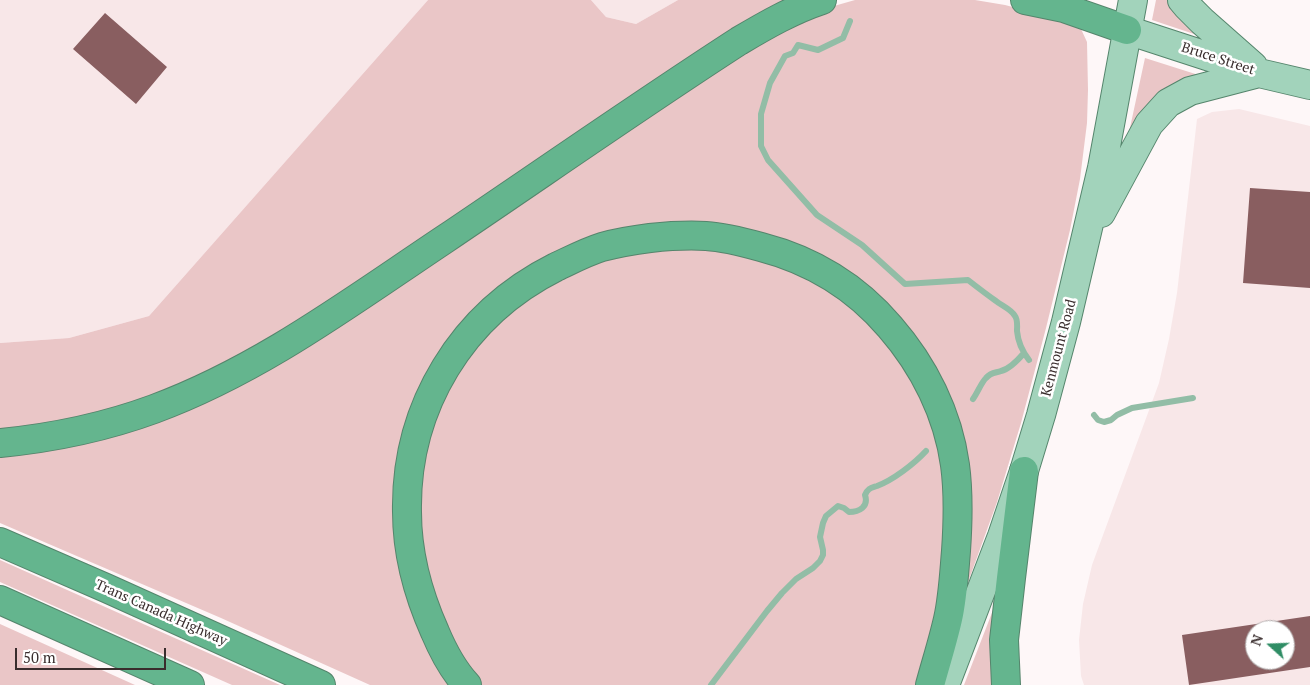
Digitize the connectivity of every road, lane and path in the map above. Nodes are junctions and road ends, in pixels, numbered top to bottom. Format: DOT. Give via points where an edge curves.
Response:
graph roads {
  1 [pos="822,0"];
  2 [pos="1025,0"];
  3 [pos="1133,0"];
  4 [pos="1182,0"];
  5 [pos="1127,30"];
  6 [pos="1259,73"];
  7 [pos="1310,86"];
  8 [pos="1086,241"];
  9 [pos="0,443"];
  10 [pos="1024,470"];
  11 [pos="0,542"];
  12 [pos="0,600"];
  13 [pos="190,685"];
  14 [pos="321,685"];
  15 [pos="467,685"];
  16 [pos="930,685"];
  17 [pos="945,685"];
  18 [pos="1006,685"];
  1 -- 9 [label="highway" via="782,16 739,41 325,319 238,371 135,415 94,427"];
  2 -- 5 [label="highway" via="1064,8"];
  3 -- 5 [label="main road, Kenmount Road"];
  4 -- 6 [label="main road"];
  5 -- 6 [label="main road, Bruce Street"];
  5 -- 8 [label="main road, Kenmount Road"];
  6 -- 7 [label="main road, Bruce Street"];
  6 -- 8 [label="main road" via="1190,91 1168,103 1149,124"];
  8 -- 10 [label="main road, Kenmount Road"];
  10 -- 17 [label="main road, Kenmount Road"];
  10 -- 18 [label="highway" via="1004,640"];
  11 -- 14 [label="highway, Trans Canada Highway"];
  12 -- 13 [label="highway"];
  15 -- 16 [label="highway" via="445,653 430,621 411,560 407,530 406,494 410,459 432,392 470,333 493,309 520,289 546,272 600,248 668,236 706,236 774,250 838,280 864,299 886,322 904,342 925,375 948,430 959,502 954,581"];
}
